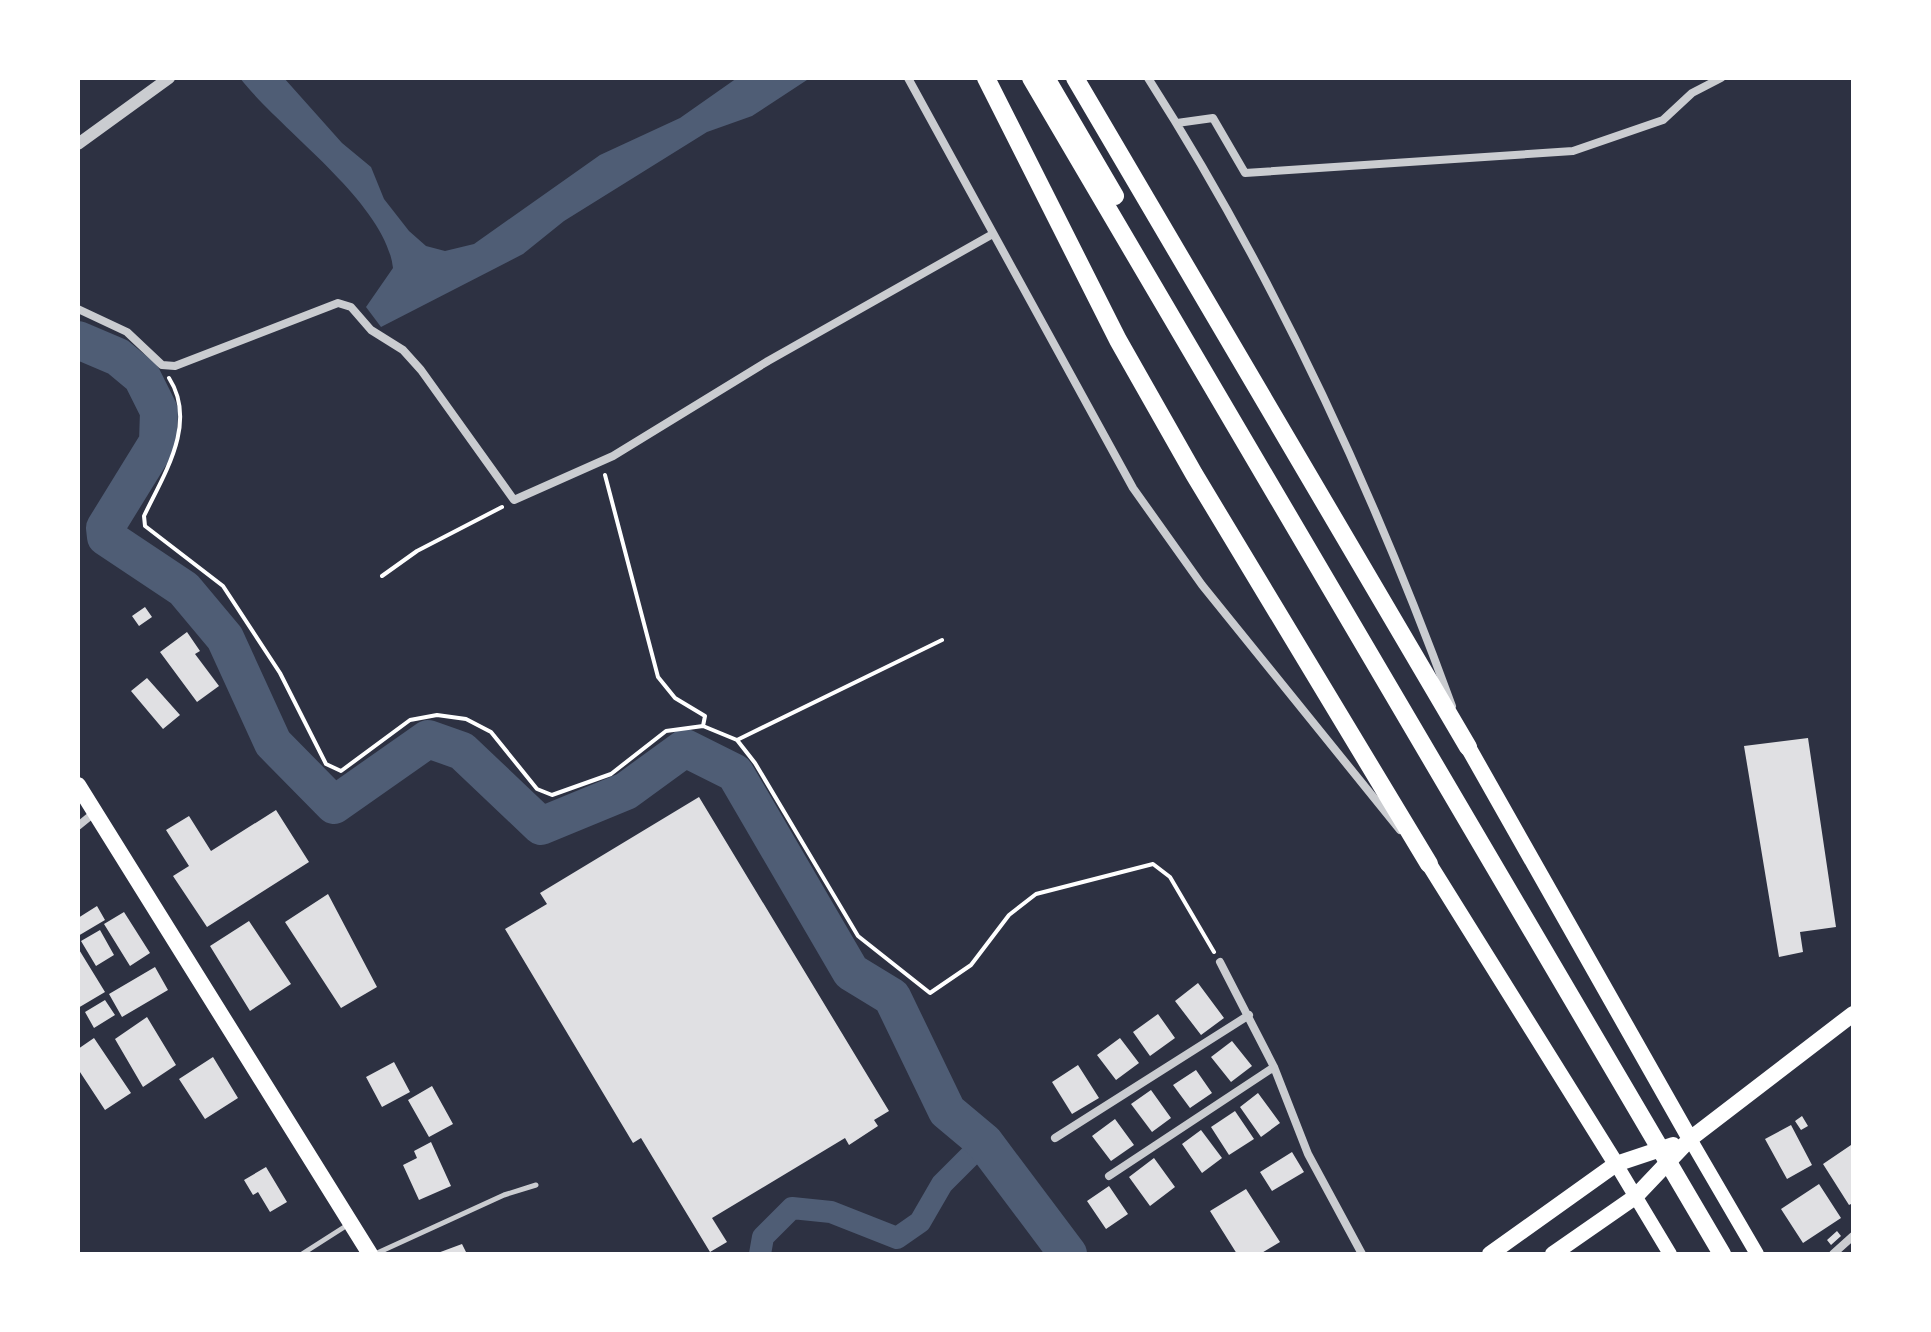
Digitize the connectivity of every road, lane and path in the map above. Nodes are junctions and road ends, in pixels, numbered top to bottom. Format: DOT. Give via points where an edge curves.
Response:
graph roads {
  1 [pos="169,78"];
  2 [pos="908,78"];
  3 [pos="986,78"];
  4 [pos="1031,78"];
  5 [pos="1046,78"];
  6 [pos="1075,78"];
  7 [pos="1148,78"];
  8 [pos="1721,78"];
  9 [pos="1177,123"];
  10 [pos="78,144"];
  11 [pos="991,235"];
  12 [pos="78,309"];
  13 [pos="162,365"];
  14 [pos="601,461"];
  15 [pos="514,500"];
  16 [pos="382,576"];
  17 [pos="942,640"];
  18 [pos="703,726"];
  19 [pos="737,740"];
  20 [pos="1468,747"];
  21 [pos="78,785"];
  22 [pos="95,812"];
  23 [pos="78,826"];
  24 [pos="1429,864"];
  25 [pos="1220,962"];
  26 [pos="1853,1014"];
  27 [pos="1249,1015"];
  28 [pos="1274,1067"];
  29 [pos="1055,1138"];
  30 [pos="1690,1139"];
  31 [pos="1616,1164"];
  32 [pos="1109,1176"];
  33 [pos="536,1185"];
  34 [pos="1635,1197"];
  35 [pos="349,1223"];
  36 [pos="1853,1236"];
  37 [pos="302,1254"];
  38 [pos="372,1254"];
  39 [pos="1362,1254"];
  40 [pos="1490,1254"];
  41 [pos="1553,1254"];
  42 [pos="1670,1254"];
  43 [pos="1722,1254"];
  44 [pos="1734,1254"];
  45 [pos="1757,1254"];
  46 [pos="1833,1254"];
  1 -- 10 [label="street"];
  2 -- 11 [label="street"];
  3 -- 24 [label="highway" via="1118,340"];
  4 -- 43 [label="highway"];
  5 -- 44 [label="highway"];
  6 -- 20 [label="highway"];
  7 -- 9 [label="street"];
  8 -- 9 [label="street" via="1692,93 1663,120 1561,152 1245,173 1213,118"];
  9 -- 20 [label="street" via="1264,273 1399,561"];
  11 -- 14 [label="street"];
  11 -- 24 [label="street" via="1133,488 1248,644"];
  12 -- 13 [label="street" via="127,332"];
  13 -- 15 [label="street" via="175,366 344,304 421,370"];
  13 -- 18 [label="path" via="180,407 178,444 144,516 145,526 223,586 280,673 326,764 341,771 410,720 437,715 466,719 491,732 537,789 552,795 611,774 666,731"];
  14 -- 15 [label="street"];
  14 -- 18 [label="path" via="658,677 675,698 705,716"];
  15 -- 16 [label="path" via="417,551"];
  17 -- 19 [label="path"];
  18 -- 19 [label="path"];
  19 -- 25 [label="path" via="858,936 930,993 971,965 1009,915 1036,894 1153,864 1170,877"];
  20 -- 30 [label="highway"];
  21 -- 22 [label="highway"];
  22 -- 23 [label="street"];
  22 -- 35 [label="highway"];
  24 -- 31 [label="highway"];
  25 -- 27 [label="street"];
  26 -- 30 [label="highway"];
  27 -- 28 [label="street"];
  27 -- 29 [label="street"];
  28 -- 32 [label="street"];
  28 -- 39 [label="street" via="1308,1154"];
  30 -- 31 [label="highway"];
  30 -- 34 [label="highway"];
  30 -- 45 [label="main road"];
  31 -- 34 [label="main road"];
  31 -- 40 [label="highway"];
  33 -- 38 [label="lane"];
  34 -- 41 [label="highway"];
  34 -- 42 [label="main road"];
  35 -- 37 [label="lane"];
  35 -- 38 [label="highway"];
  36 -- 46 [label="street"];
}
